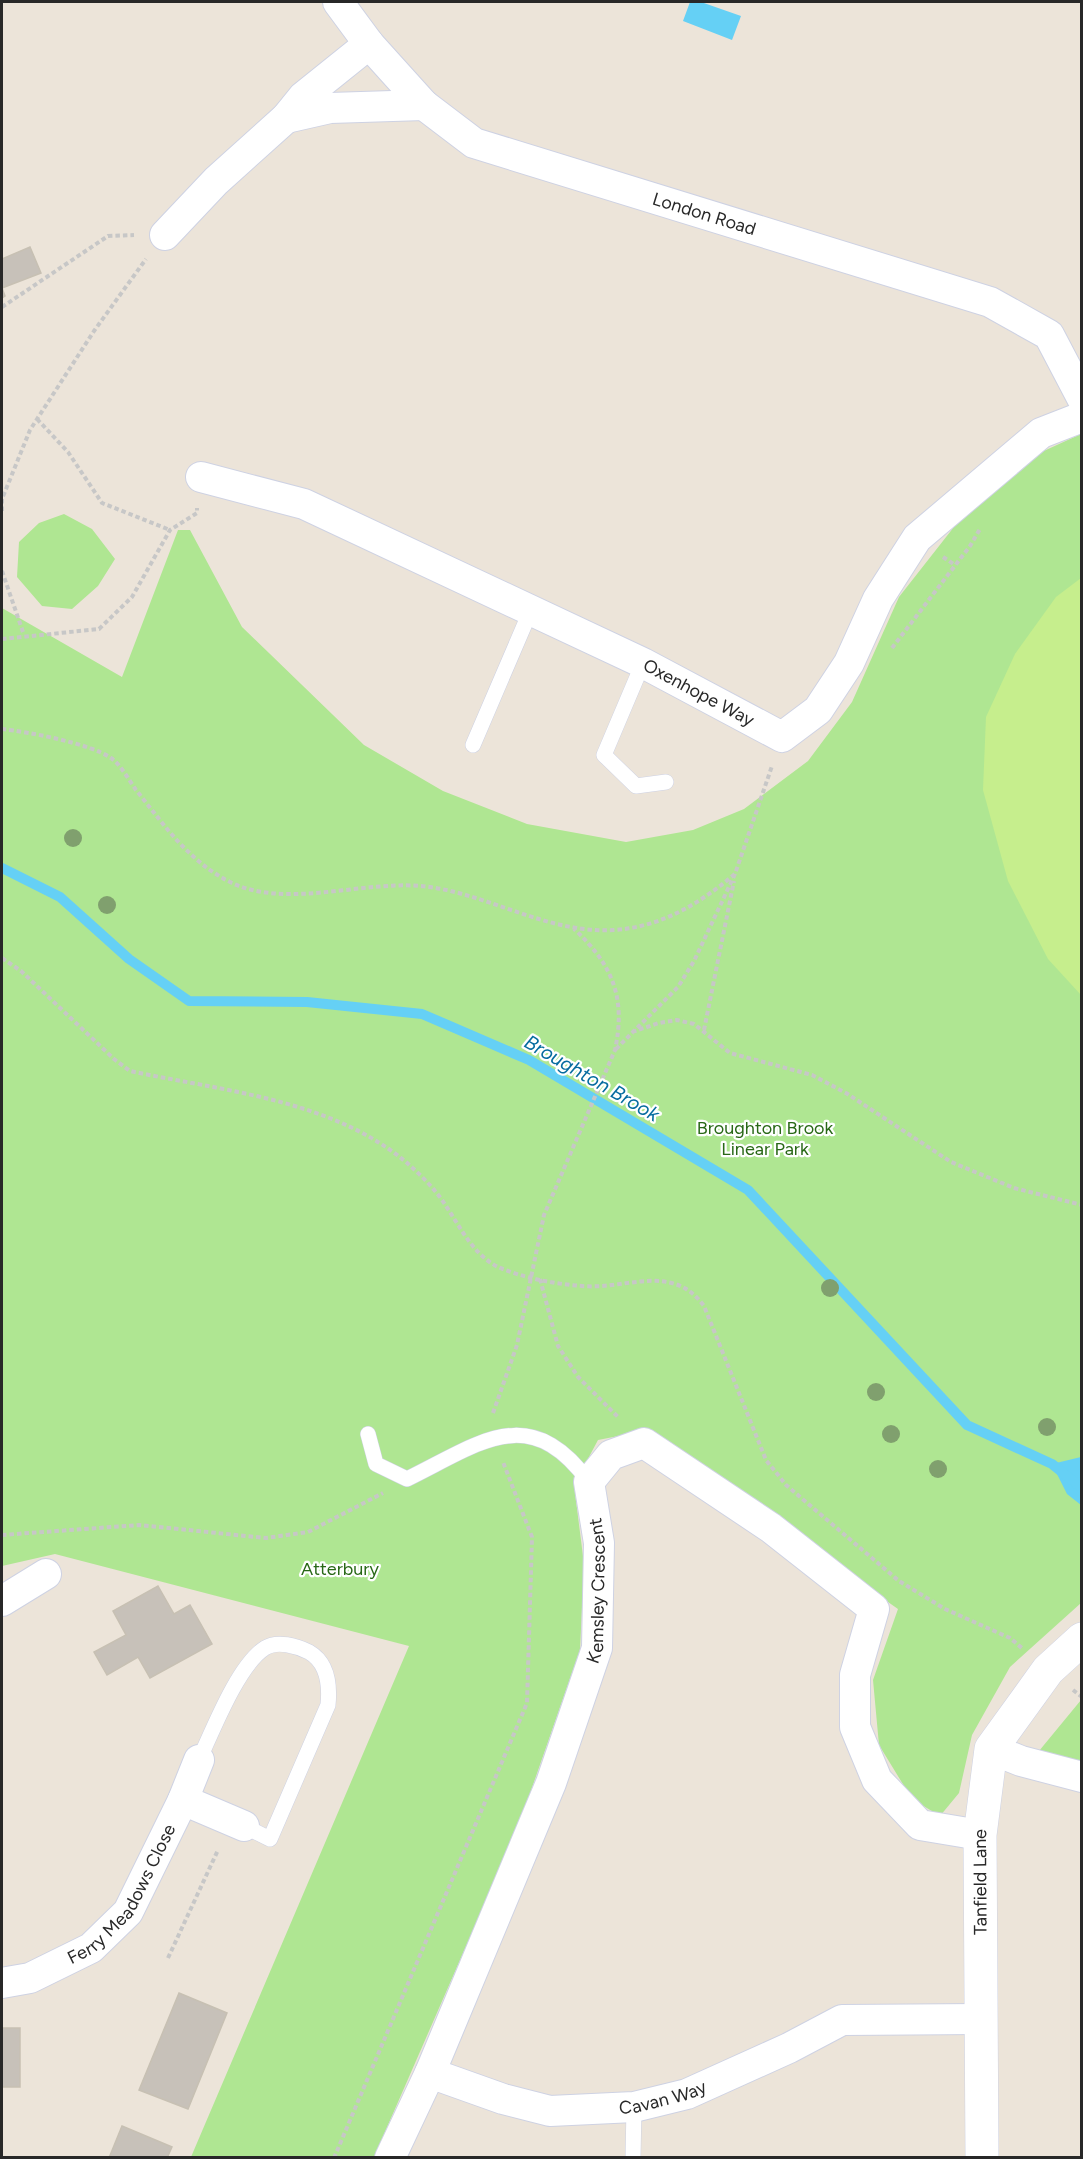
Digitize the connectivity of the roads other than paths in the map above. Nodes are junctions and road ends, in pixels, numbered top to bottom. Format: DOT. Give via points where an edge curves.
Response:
graph roads {
  1 [pos="338,2"];
  2 [pos="369,44"];
  3 [pos="424,105"];
  4 [pos="286,118"];
  5 [pos="165,235"];
  6 [pos="1082,398"];
  7 [pos="1082,417"];
  8 [pos="201,477"];
  9 [pos="530,612"];
  10 [pos="644,663"];
  11 [pos="473,745"];
  12 [pos="666,782"];
  13 [pos="368,1434"];
  14 [pos="589,1482"];
  15 [pos="46,1574"];
  16 [pos="2,1601"];
  17 [pos="1082,1640"];
  18 [pos="992,1749"];
  19 [pos="199,1760"];
  20 [pos="1082,1778"];
  21 [pos="183,1800"];
  22 [pos="244,1826"];
  23 [pos="980,1835"];
  24 [pos="23,1984"];
  25 [pos="980,2019"];
  26 [pos="430,2073"];
  27 [pos="634,2108"];
  28 [pos="390,2157"];
  29 [pos="633,2157"];
  30 [pos="982,2157"];
  1 -- 2 [label="street, London Road"];
  2 -- 3 [label="street, London Road"];
  2 -- 4 [label="street" via="303,97"];
  3 -- 4 [label="street" via="330,108"];
  3 -- 6 [label="street, London Road" via="474,143 990,302 1049,335"];
  4 -- 5 [label="street" via="216,181"];
  7 -- 10 [label="street, Oxenhope Way" via="1041,433 917,538 878,599 849,663 818,710 782,737"];
  8 -- 9 [label="street, Oxenhope Way" via="304,504"];
  9 -- 10 [label="street, Oxenhope Way"];
  9 -- 11 [label="lane"];
  10 -- 12 [label="lane" via="604,755 636,786"];
  13 -- 14 [label="lane" via="375,1464 407,1479 493,1438 510,1434 545,1441 572,1458"];
  14 -- 23 [label="street" via="610,1455 644,1443 771,1528 874,1609 855,1675 855,1727 877,1780 920,1825"];
  14 -- 26 [label="street, Kemsley Crescent" via="599,1543 597,1648 551,1783"];
  15 -- 16 [label="street"];
  17 -- 18 [label="street, Tanfield Lane" via="1048,1670"];
  18 -- 20 [label="street"];
  18 -- 23 [label="street, Tanfield Lane"];
  19 -- 21 [label="street, Ferry Meadows Close"];
  19 -- 22 [label="lane" via="248,1662 267,1647 276,1646 295,1645 317,1657 330,1682 328,1705 284,1808 270,1839"];
  21 -- 22 [label="street"];
  21 -- 24 [label="street, Ferry Meadows Close" via="128,1912 95,1953"];
  23 -- 25 [label="street, Tanfield Lane"];
  25 -- 27 [label="street, Cavan Way" via="842,2020 687,2094"];
  25 -- 30 [label="street, Tanfield Lane"];
  26 -- 27 [label="street, Cavan Way" via="550,2111"];
  26 -- 28 [label="street"];
  27 -- 29 [label="lane"];
}
